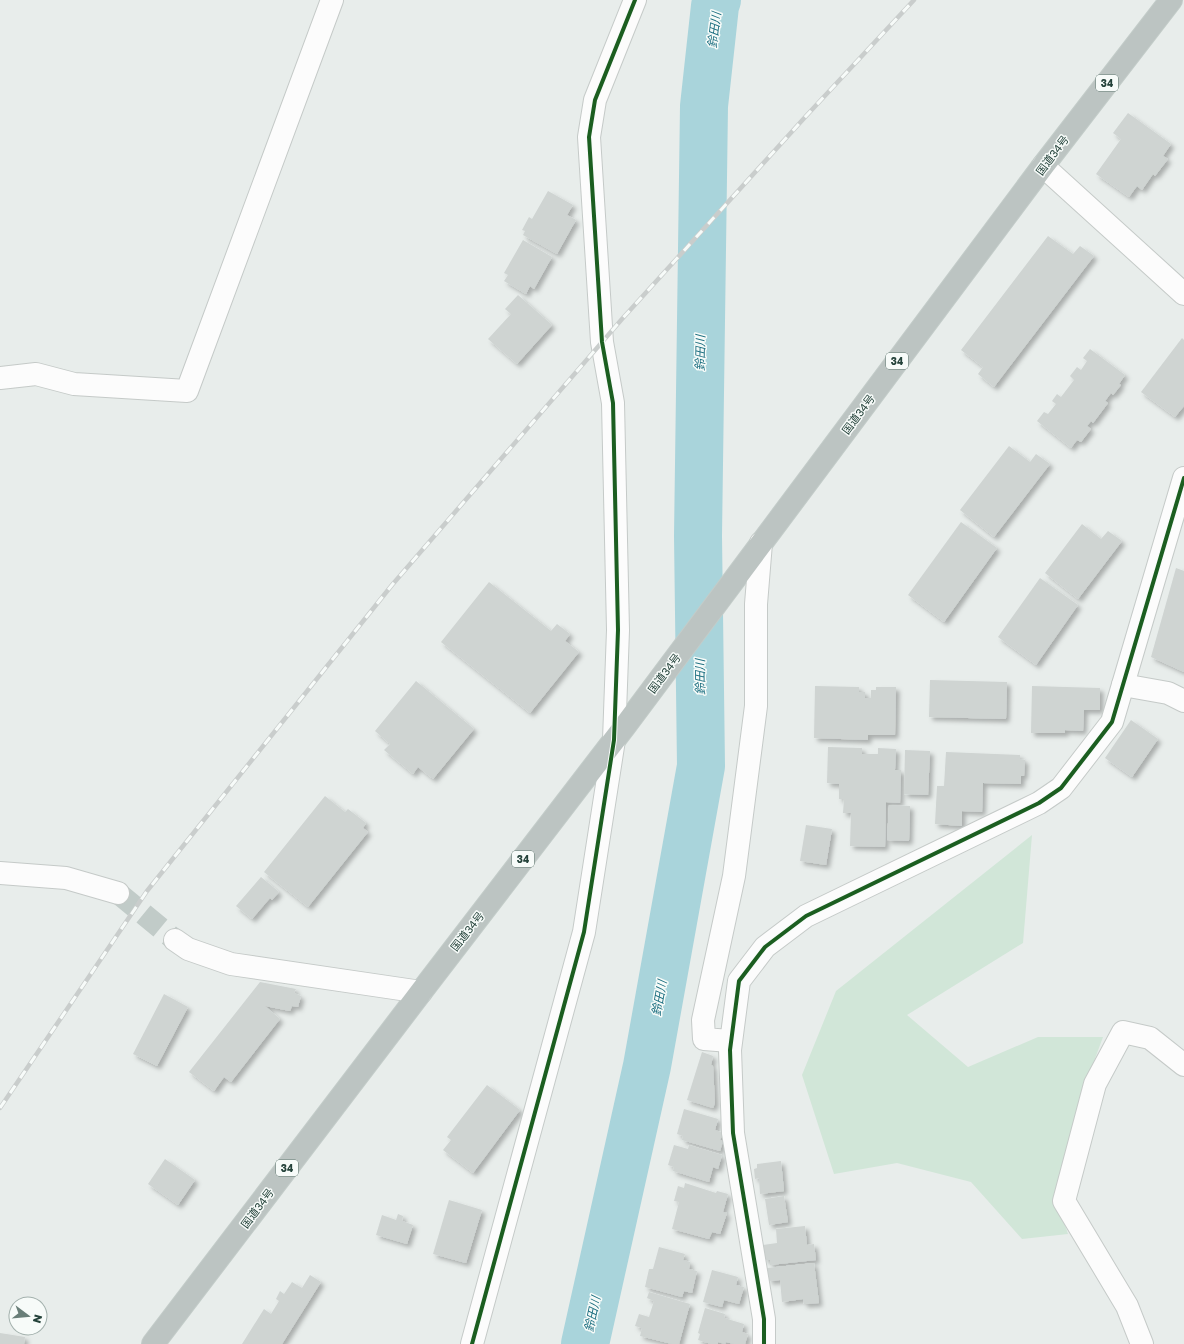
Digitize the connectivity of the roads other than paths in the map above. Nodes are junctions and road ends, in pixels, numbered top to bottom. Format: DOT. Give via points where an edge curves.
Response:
graph roads {
  1 [pos="332,0"];
  2 [pos="635,0"];
  3 [pos="1171,0"];
  4 [pos="1043,166"];
  5 [pos="1181,283"];
  6 [pos="0,378"];
  7 [pos="1184,478"];
  8 [pos="756,550"];
  9 [pos="1123,685"];
  10 [pos="1184,701"];
  11 [pos="620,733"];
  12 [pos="0,873"];
  13 [pos="118,893"];
  14 [pos="175,940"];
  15 [pos="421,992"];
  16 [pos="730,1041"];
  17 [pos="1184,1065"];
  18 [pos="154,1344"];
  19 [pos="472,1344"];
  20 [pos="764,1344"];
  21 [pos="1142,1344"];
  1 -- 6 [label="street" via="188,391 74,384 36,374"];
  2 -- 11 [label="street" via="595,100 590,137 602,342 613,403"];
  3 -- 4 [label="highway, 国道34号 / 34"];
  4 -- 5 [label="street"];
  4 -- 8 [label="highway, 国道34号 / 34"];
  7 -- 9 [label="street"];
  8 -- 11 [label="highway, 国道34号 / 34"];
  8 -- 16 [label="street" via="756,706 734,876 703,1020 704,1040"];
  9 -- 10 [label="street" via="1168,693"];
  9 -- 16 [label="street" via="1112,722 1061,788 1039,803 806,916 765,947 738,981"];
  11 -- 15 [label="highway, 国道34号 / 34"];
  11 -- 19 [label="street" via="584,932"];
  12 -- 13 [label="street" via="66,878"];
  14 -- 15 [label="street" via="188,949 230,964"];
  15 -- 18 [label="highway, 国道34号 / 34"];
  16 -- 20 [label="street" via="733,1133 764,1319"];
  17 -- 21 [label="street" via="1150,1038 1123,1032 1095,1084 1064,1201 1127,1306"];
}
